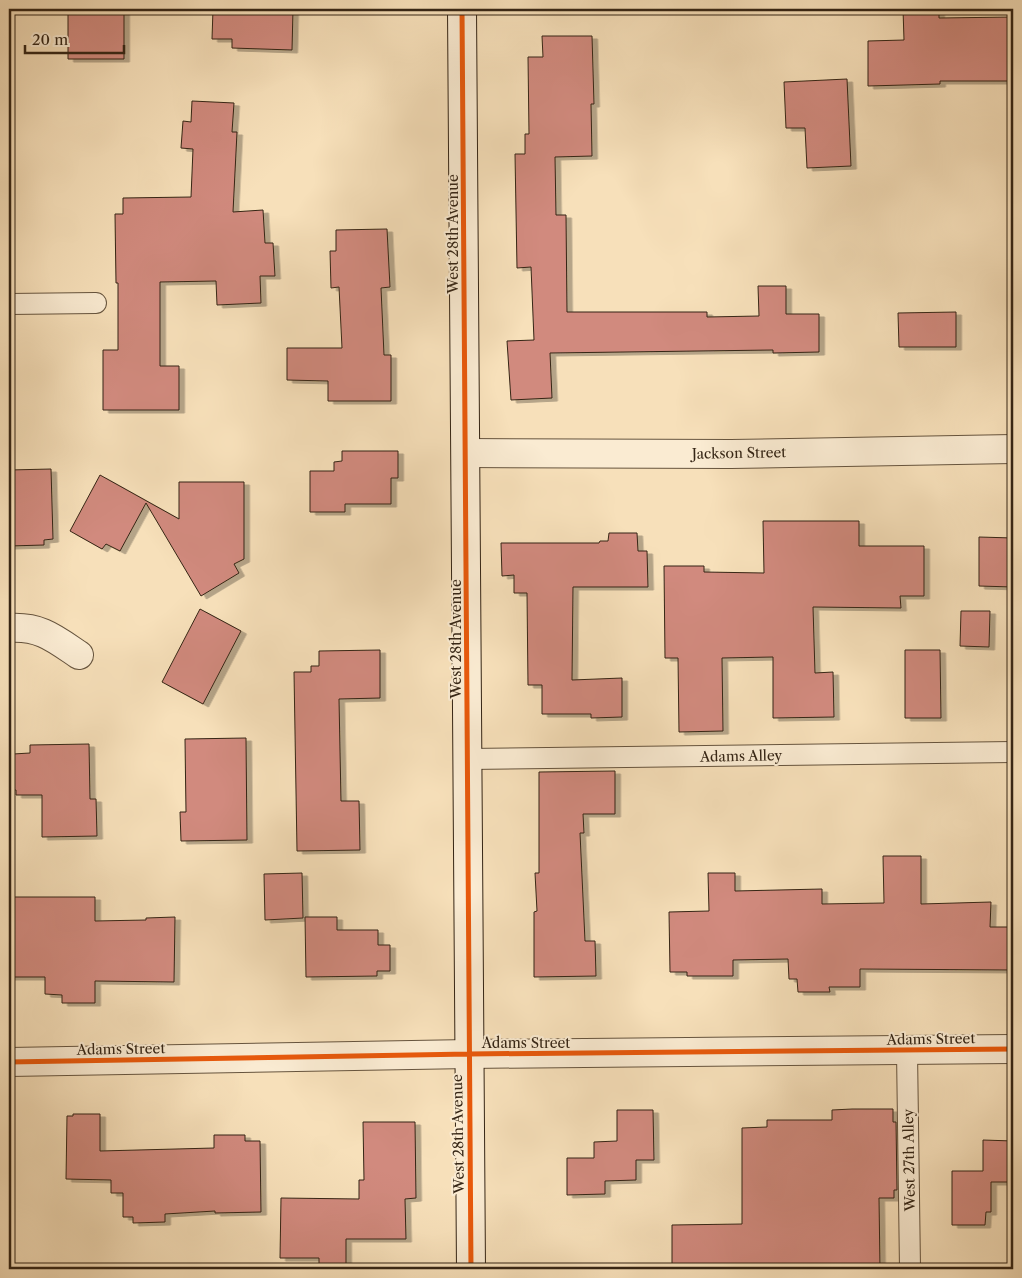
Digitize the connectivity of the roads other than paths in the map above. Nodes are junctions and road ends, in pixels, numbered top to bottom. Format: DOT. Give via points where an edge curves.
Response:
graph roads {
  1 [pos="462,9"];
  2 [pos="9,304"];
  3 [pos="96,304"];
  4 [pos="1013,449"];
  5 [pos="466,453"];
  6 [pos="9,628"];
  7 [pos="79,655"];
  8 [pos="1013,752"];
  9 [pos="468,759"];
  10 [pos="1013,1049"];
  11 [pos="907,1051"];
  12 [pos="469,1054"];
  13 [pos="9,1062"];
  14 [pos="471,1269"];
  15 [pos="910,1269"];
  1 -- 5 [label="street, West 28th Avenue"];
  2 -- 3 [label="lane"];
  4 -- 5 [label="street, Jackson Street" via="731,454"];
  5 -- 9 [label="street, West 28th Avenue"];
  6 -- 7 [label="street" via="48,633"];
  8 -- 9 [label="lane, Adams Alley"];
  9 -- 12 [label="street, West 28th Avenue"];
  10 -- 11 [label="street, Adams Street"];
  11 -- 12 [label="street, Adams Street"];
  11 -- 15 [label="lane, West 27th Alley"];
  12 -- 13 [label="street, Adams Street"];
  12 -- 14 [label="street, West 28th Avenue"];
}
